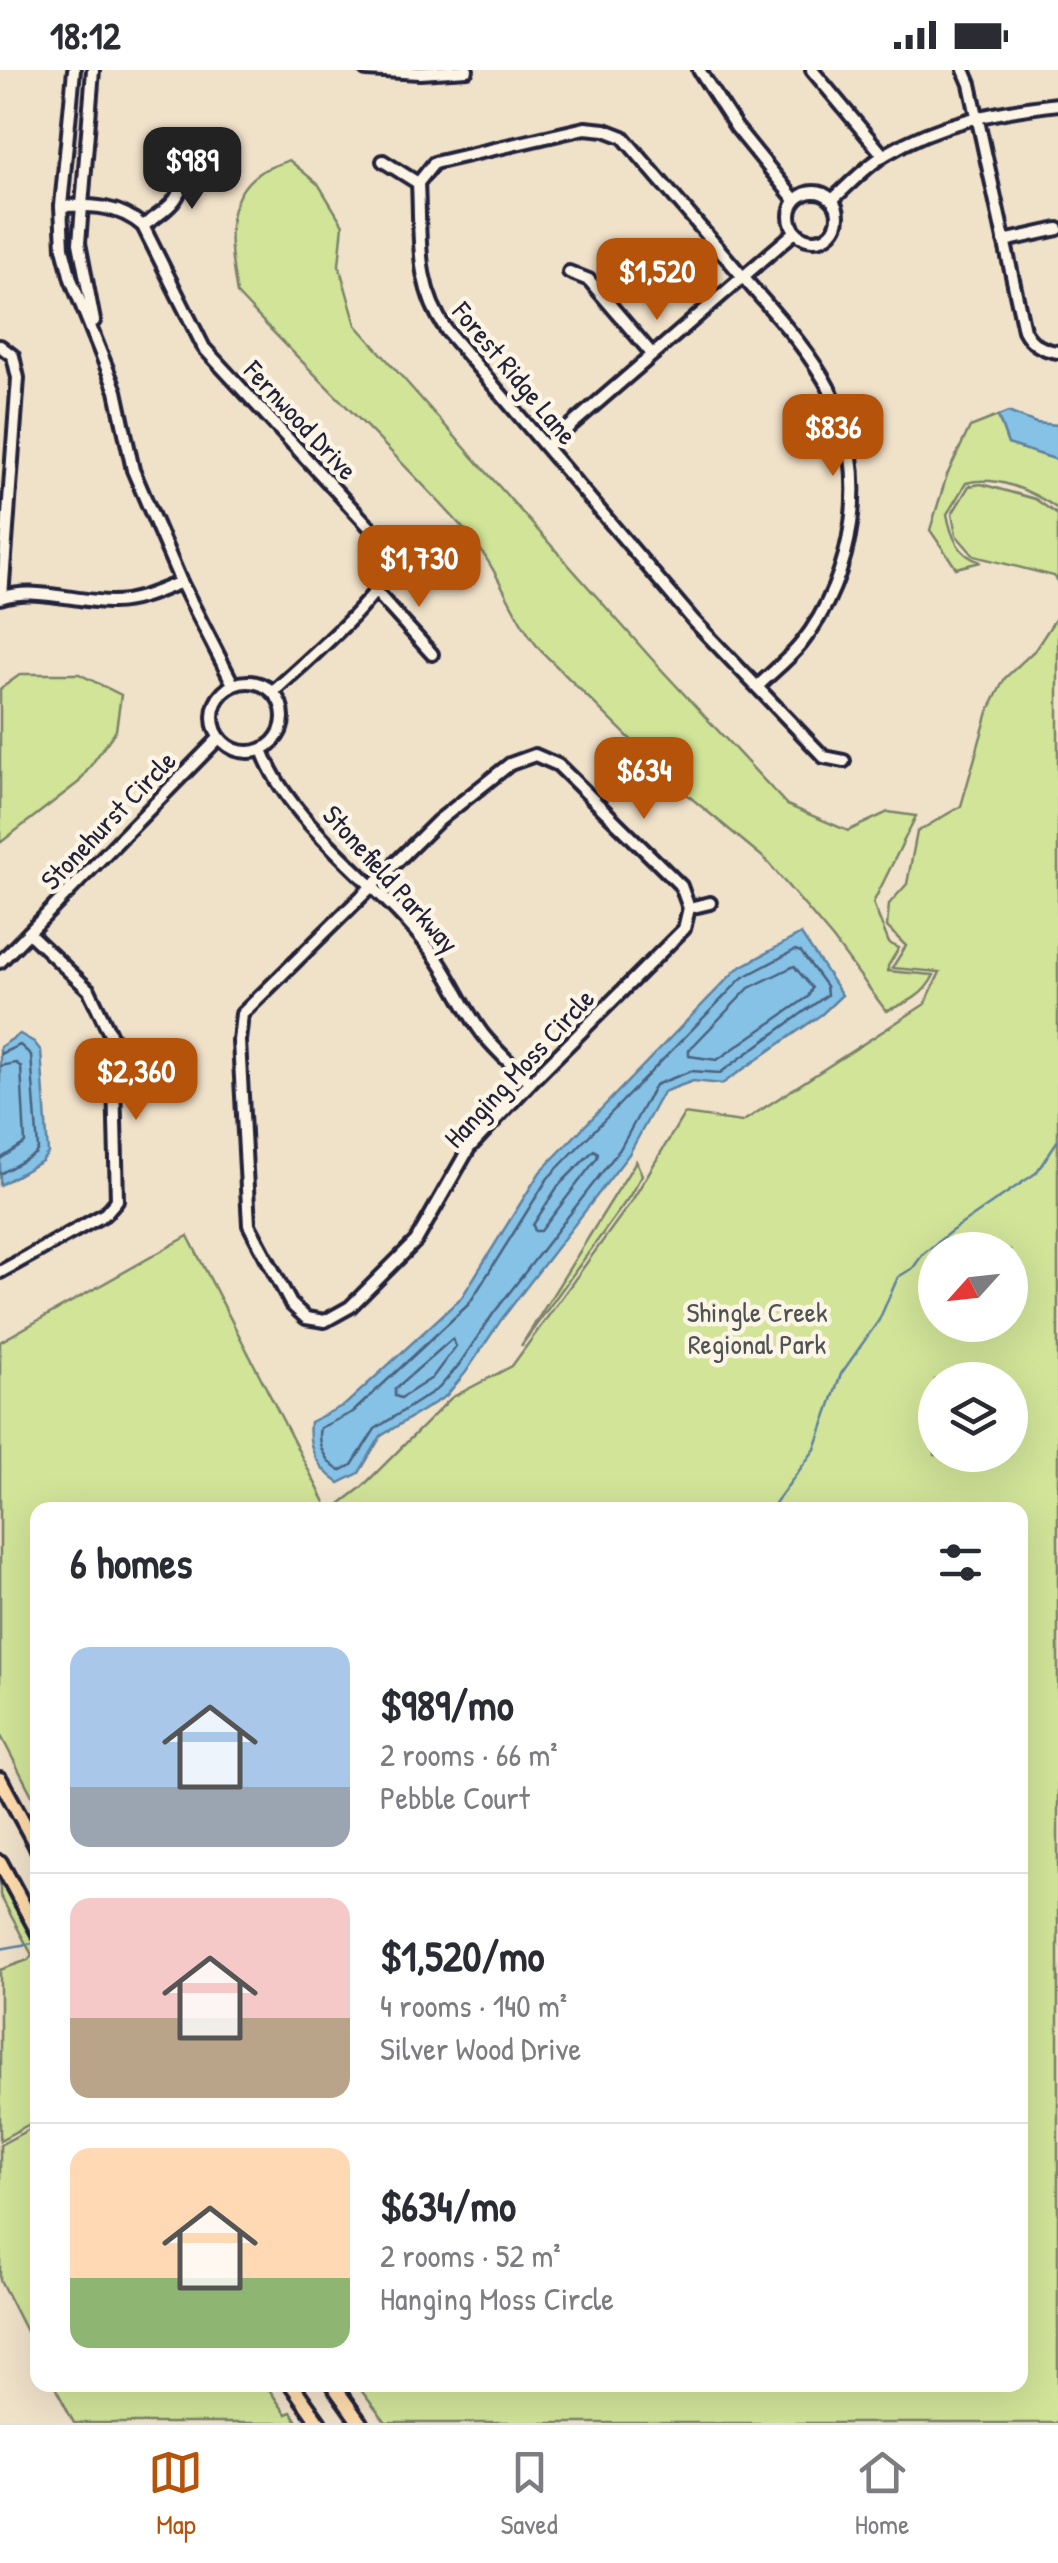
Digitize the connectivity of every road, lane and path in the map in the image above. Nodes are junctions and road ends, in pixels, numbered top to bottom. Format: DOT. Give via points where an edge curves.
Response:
graph roads {
  1 [pos="74,70"];
  2 [pos="93,70"];
  3 [pos="366,70"];
  4 [pos="468,70"];
  5 [pos="698,70"];
  6 [pos="812,70"];
  7 [pos="964,70"];
  8 [pos="1058,104"];
  9 [pos="977,116"];
  10 [pos="884,156"];
  11 [pos="189,161"];
  12 [pos="383,161"];
  13 [pos="418,183"];
  14 [pos="796,200"];
  15 [pos="832,200"];
  16 [pos="61,206"];
  17 [pos="80,206"];
  18 [pos="143,226"];
  19 [pos="1058,229"];
  20 [pos="795,232"];
  21 [pos="1004,240"];
  22 [pos="569,272"];
  23 [pos="742,276"];
  24 [pos="96,337"];
  25 [pos="0,346"];
  26 [pos="1058,352"];
  27 [pos="652,354"];
  28 [pos="546,446"];
  29 [pos="181,582"];
  30 [pos="376,592"];
  31 [pos="1,598"];
  32 [pos="432,654"];
  33 [pos="233,684"];
  34 [pos="756,687"];
  35 [pos="273,692"];
  36 [pos="219,738"];
  37 [pos="262,750"];
  38 [pos="844,761"];
  39 [pos="372,883"];
  40 [pos="710,903"];
  41 [pos="689,908"];
  42 [pos="29,933"];
  43 [pos="0,962"];
  44 [pos="530,1083"];
  45 [pos="0,1272"];
  46 [pos="0,1778"];
  47 [pos="30,1834"];
  48 [pos="0,1862"];
  49 [pos="30,1917"];
  50 [pos="297,2392"];
  51 [pos="338,2392"];
  52 [pos="319,2423"];
  53 [pos="360,2423"];
  1 -- 16 [label="street"];
  2 -- 17 [label="street"];
  3 -- 4 [label="street"];
  5 -- 14 [label="street"];
  6 -- 10 [label="street"];
  7 -- 9 [label="street"];
  8 -- 9 [label="street"];
  9 -- 10 [label="street"];
  9 -- 21 [label="street"];
  10 -- 15 [label="street"];
  11 -- 18 [label="street" via="181,194"];
  12 -- 13 [label="street"];
  13 -- 23 [label="street" via="434,163 453,157 585,128 605,130 623,137"];
  13 -- 28 [label="street, Forest Ridge Lane" via="430,307"];
  14 -- 15 [label="street" via="814,192"];
  14 -- 20 [label="street" via="790,212"];
  15 -- 20 [label="street" via="838,218 829,236 816,241"];
  16 -- 17 [label="street"];
  16 -- 24 [label="street" via="70,280"];
  17 -- 18 [label="street" via="116,209"];
  17 -- 24 [label="street"];
  18 -- 30 [label="street, Fernwood Drive" via="204,348 385,548 389,565"];
  19 -- 21 [label="street"];
  20 -- 23 [label="street"];
  21 -- 26 [label="street" via="1024,330 1029,340"];
  22 -- 27 [label="street" via="588,280"];
  23 -- 27 [label="street"];
  23 -- 34 [label="street" via="807,352 833,395 854,494 847,549 829,597 801,644"];
  24 -- 29 [label="street" via="133,470"];
  25 -- 31 [label="street" via="12,356 18,378"];
  27 -- 28 [label="street"];
  28 -- 34 [label="street, Forest Ridge Lane"];
  29 -- 31 [label="street" via="114,602 20,592"];
  29 -- 33 [label="street"];
  30 -- 32 [label="street"];
  30 -- 35 [label="street"];
  33 -- 35 [label="street" via="256,682"];
  33 -- 36 [label="street" via="214,705"];
  34 -- 38 [label="street, Forest Ridge Lane" via="824,756"];
  35 -- 37 [label="street" via="282,727"];
  36 -- 37 [label="street" via="238,752"];
  36 -- 42 [label="street, Stonehurst Circle"];
  37 -- 39 [label="street, Stonefield Parkway" via="299,812"];
  39 -- 41 [label="street, Hanging Moss Circle" via="510,764 535,755 558,765 681,886"];
  39 -- 44 [label="street, Stonefield Parkway" via="429,947 482,1032"];
  39 -- 44 [label="street, Hanging Moss Circle" via="242,1014 249,1225 292,1304 306,1318 325,1321 380,1280 416,1241 469,1148"];
  40 -- 41 [label="street"];
  41 -- 44 [label="street, Hanging Moss Circle" via="684,929"];
  42 -- 43 [label="street, Stonehurst Circle"];
  42 -- 45 [label="street" via="89,990 113,1040 118,1200 105,1214"];
  46 -- 47 [label="main road"];
  48 -- 49 [label="main road"];
  50 -- 52 [label="main road"];
  51 -- 53 [label="main road"];
}
